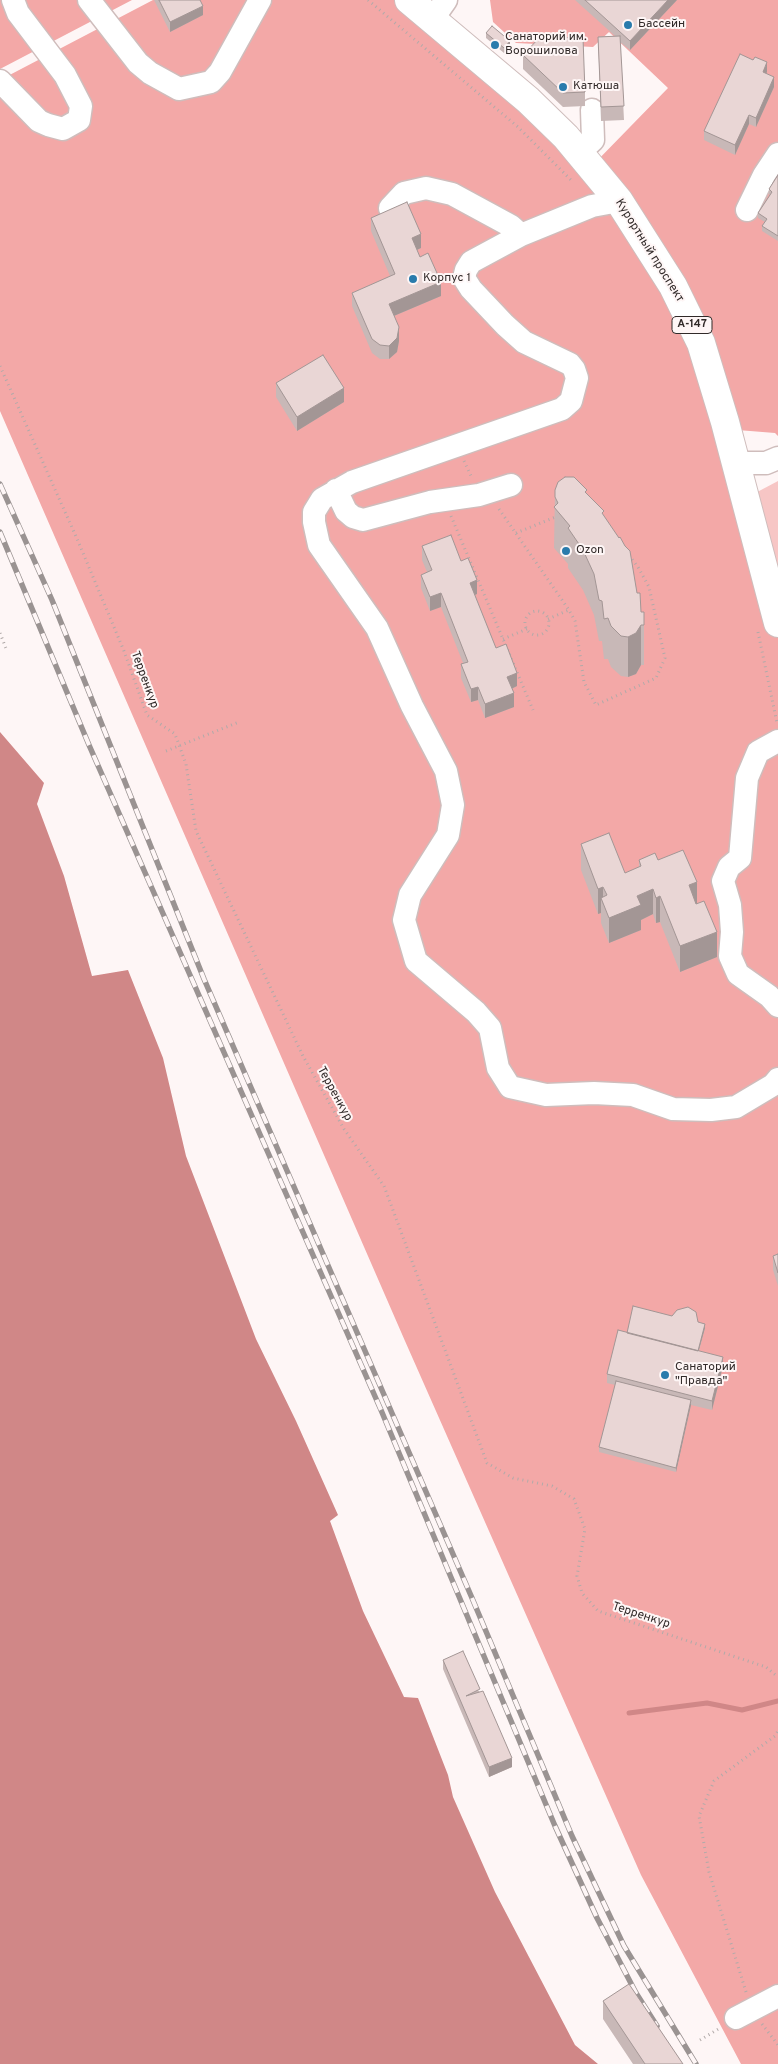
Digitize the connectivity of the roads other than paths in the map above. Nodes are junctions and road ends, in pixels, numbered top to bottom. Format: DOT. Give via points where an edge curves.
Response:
graph roads {
  1 [pos="12,0"];
  2 [pos="89,0"];
  3 [pos="409,0"];
  4 [pos="251,4"];
  5 [pos="439,10"];
  6 [pos="0,81"];
  7 [pos="592,110"];
  8 [pos="579,153"];
  9 [pos="778,154"];
  10 [pos="619,201"];
  11 [pos="390,208"];
  12 [pos="747,210"];
  13 [pos="521,235"];
  14 [pos="778,458"];
  15 [pos="735,463"];
  16 [pos="512,485"];
  17 [pos="336,490"];
  18 [pos="778,623"];
  19 [pos="778,741"];
  20 [pos="778,1006"];
  21 [pos="778,1079"];
  22 [pos="778,1996"];
  23 [pos="744,2014"];
  1 -- 6 [label="street" via="64,75 81,106 79,120 63,128 48,126 39,121"];
  2 -- 4 [label="street" via="138,64 178,89 210,82 220,72"];
  3 -- 5 [label="main road, Курортный проспект / А-147"];
  5 -- 8 [label="main road, Курортный проспект / А-147"];
  7 -- 8 [label="street" via="593,140"];
  8 -- 10 [label="main road, Курортный проспект / А-147"];
  9 -- 12 [label="street"];
  10 -- 13 [label="street" via="592,206"];
  10 -- 15 [label="main road, Курортный проспект / А-147" via="673,286 701,344"];
  11 -- 13 [label="street" via="404,193 426,188 452,194 511,226"];
  13 -- 17 [label="street" via="471,262 464,278 504,325 524,342 570,364 577,378 571,401 562,409"];
  14 -- 15 [label="street" via="766,463"];
  15 -- 18 [label="main road, Курортный проспект / А-147"];
  16 -- 17 [label="street" via="363,520 346,511"];
  17 -- 21 [label="street" via="322,499 314,512 319,546 377,628 446,771 453,806 448,835 410,895 404,920 416,961 490,1028 498,1068 510,1088 546,1095 633,1095 673,1109 711,1110 736,1107"];
  19 -- 20 [label="street" via="758,752 747,778 740,858 729,867 723,881 730,905 730,956 738,974 770,996"];
  22 -- 23 [label="street"];
}
